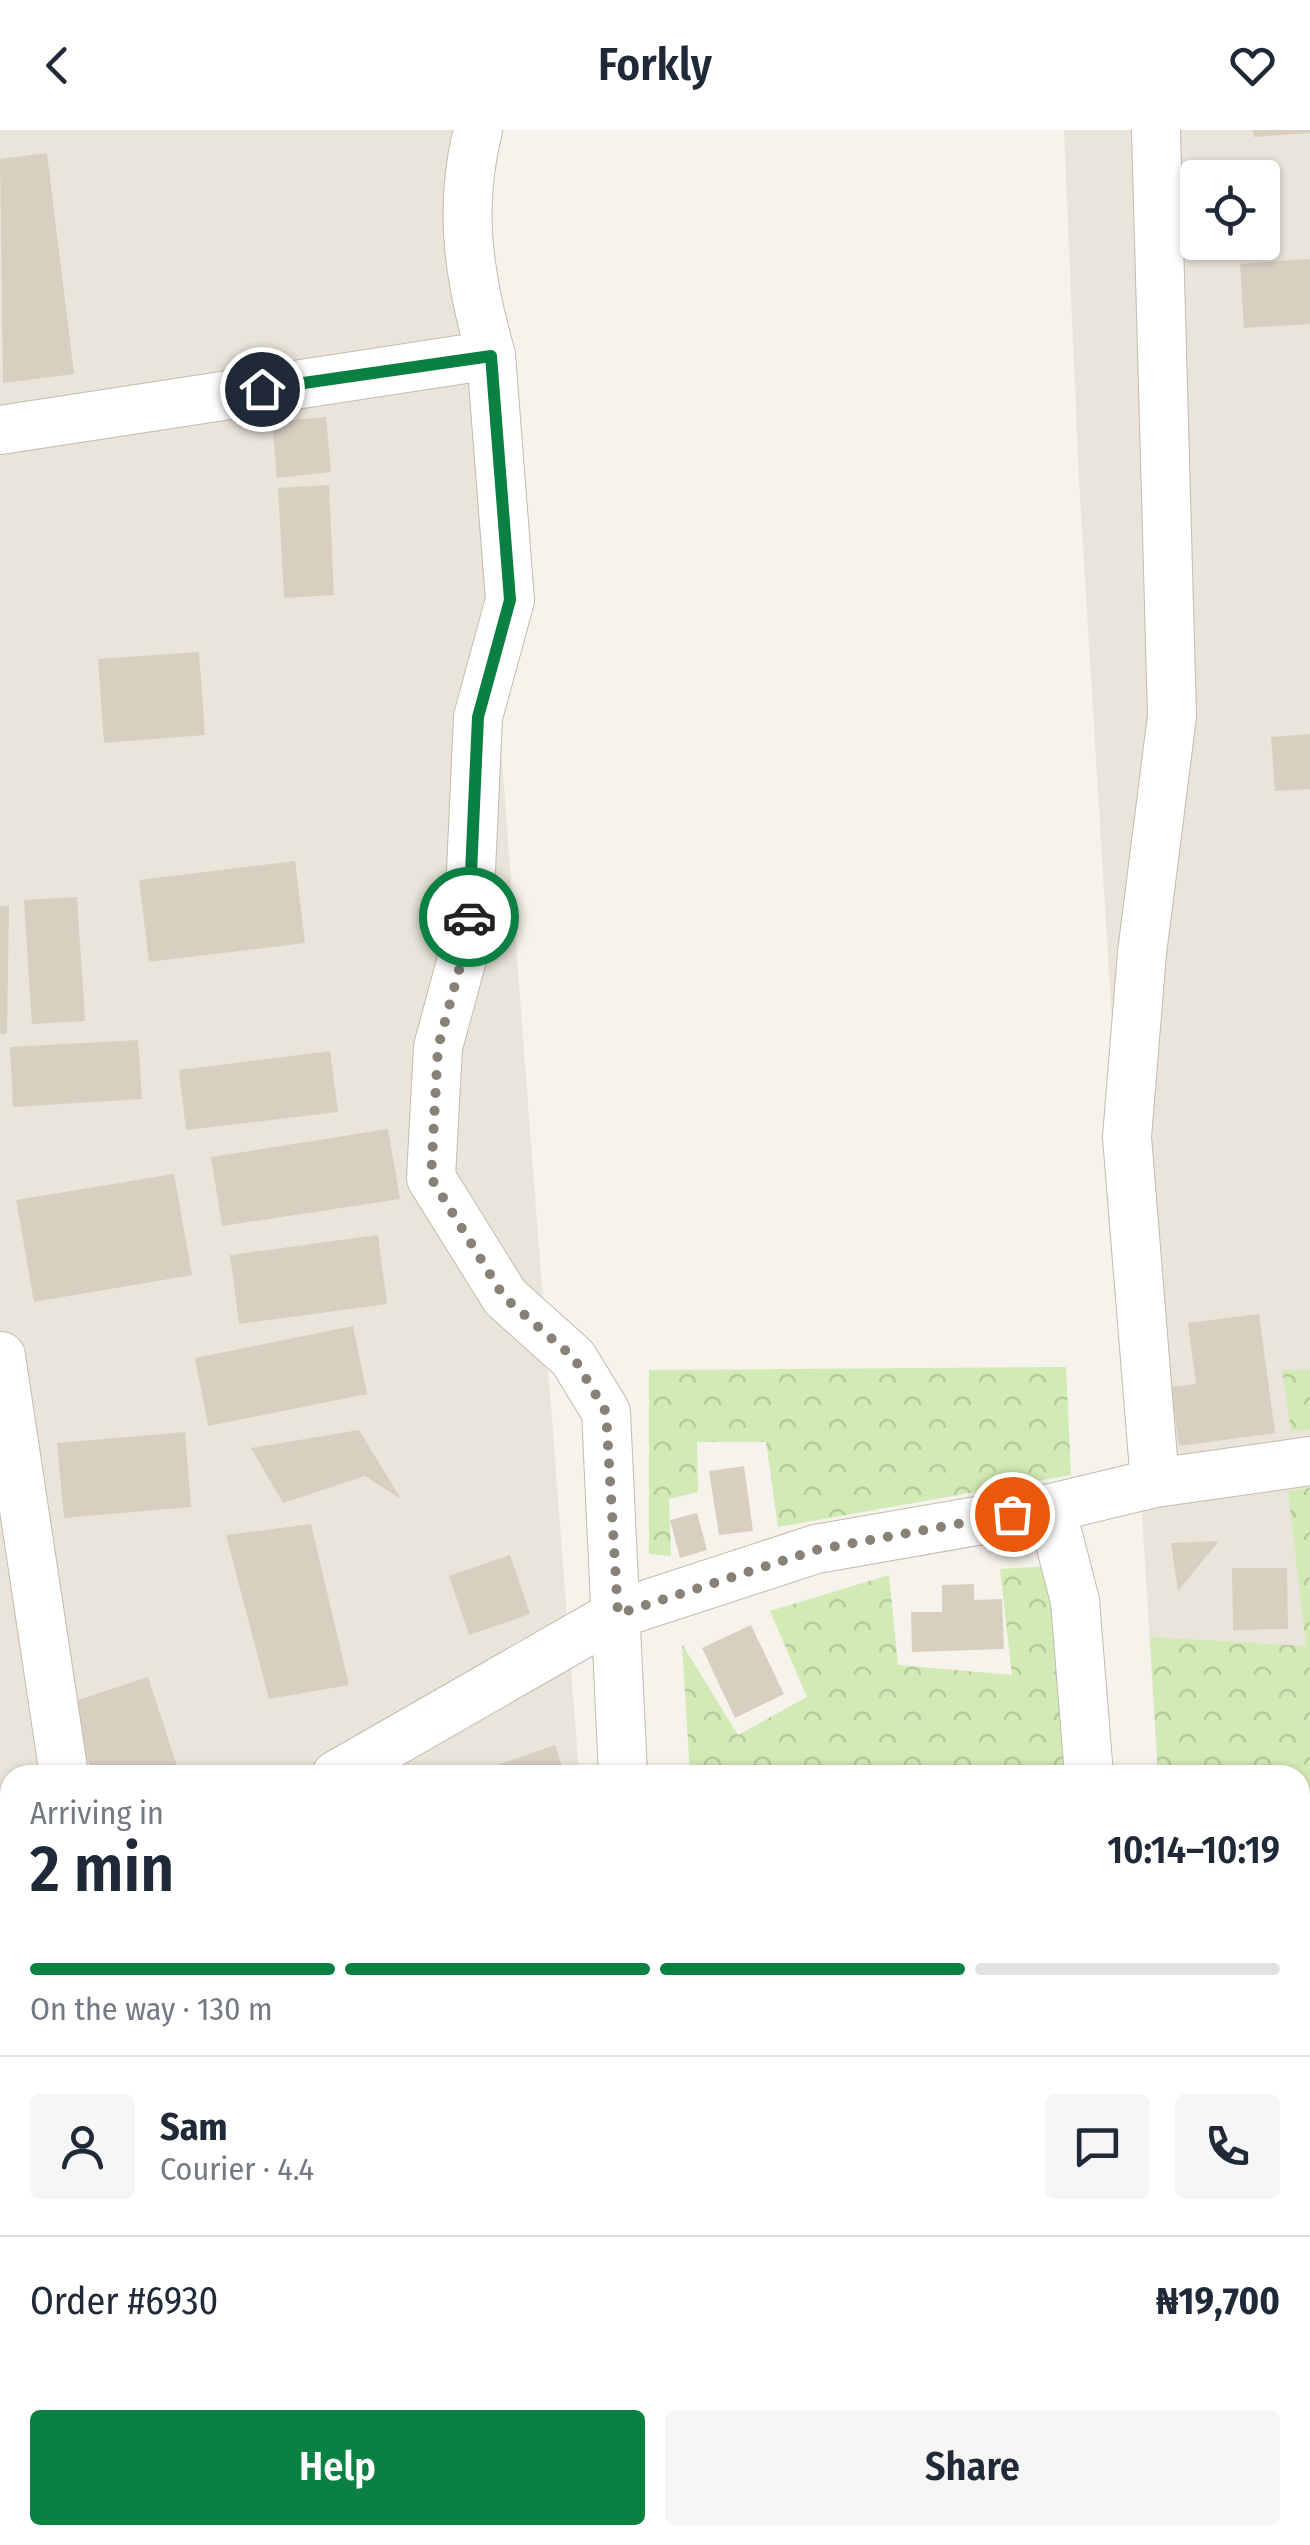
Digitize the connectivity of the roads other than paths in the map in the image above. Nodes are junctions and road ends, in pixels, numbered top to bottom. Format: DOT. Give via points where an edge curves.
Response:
graph roads {
  1 [pos="478,130"];
  2 [pos="1156,130"];
  3 [pos="491,356"];
  4 [pos="0,430"];
  5 [pos="1,1356"];
  6 [pos="1310,1461"];
  7 [pos="1155,1483"];
  8 [pos="1051,1508"];
  9 [pos="618,1614"];
  10 [pos="62,1765"];
  11 [pos="354,1765"];
  12 [pos="623,1765"];
  13 [pos="1088,1765"];
  1 -- 3 [label="street" via="466,199 472,289"];
  2 -- 7 [label="street" via="1172,716 1127,1137"];
  3 -- 4 [label="street"];
  3 -- 9 [label="street" via="510,600 478,717 468,937 438,1047 431,1178 504,1297 574,1358 606,1412"];
  5 -- 10 [label="street"];
  6 -- 7 [label="street"];
  7 -- 8 [label="street"];
  8 -- 9 [label="street" via="816,1550"];
  8 -- 13 [label="street" via="1076,1602"];
  9 -- 11 [label="street"];
  9 -- 12 [label="street"];
}
